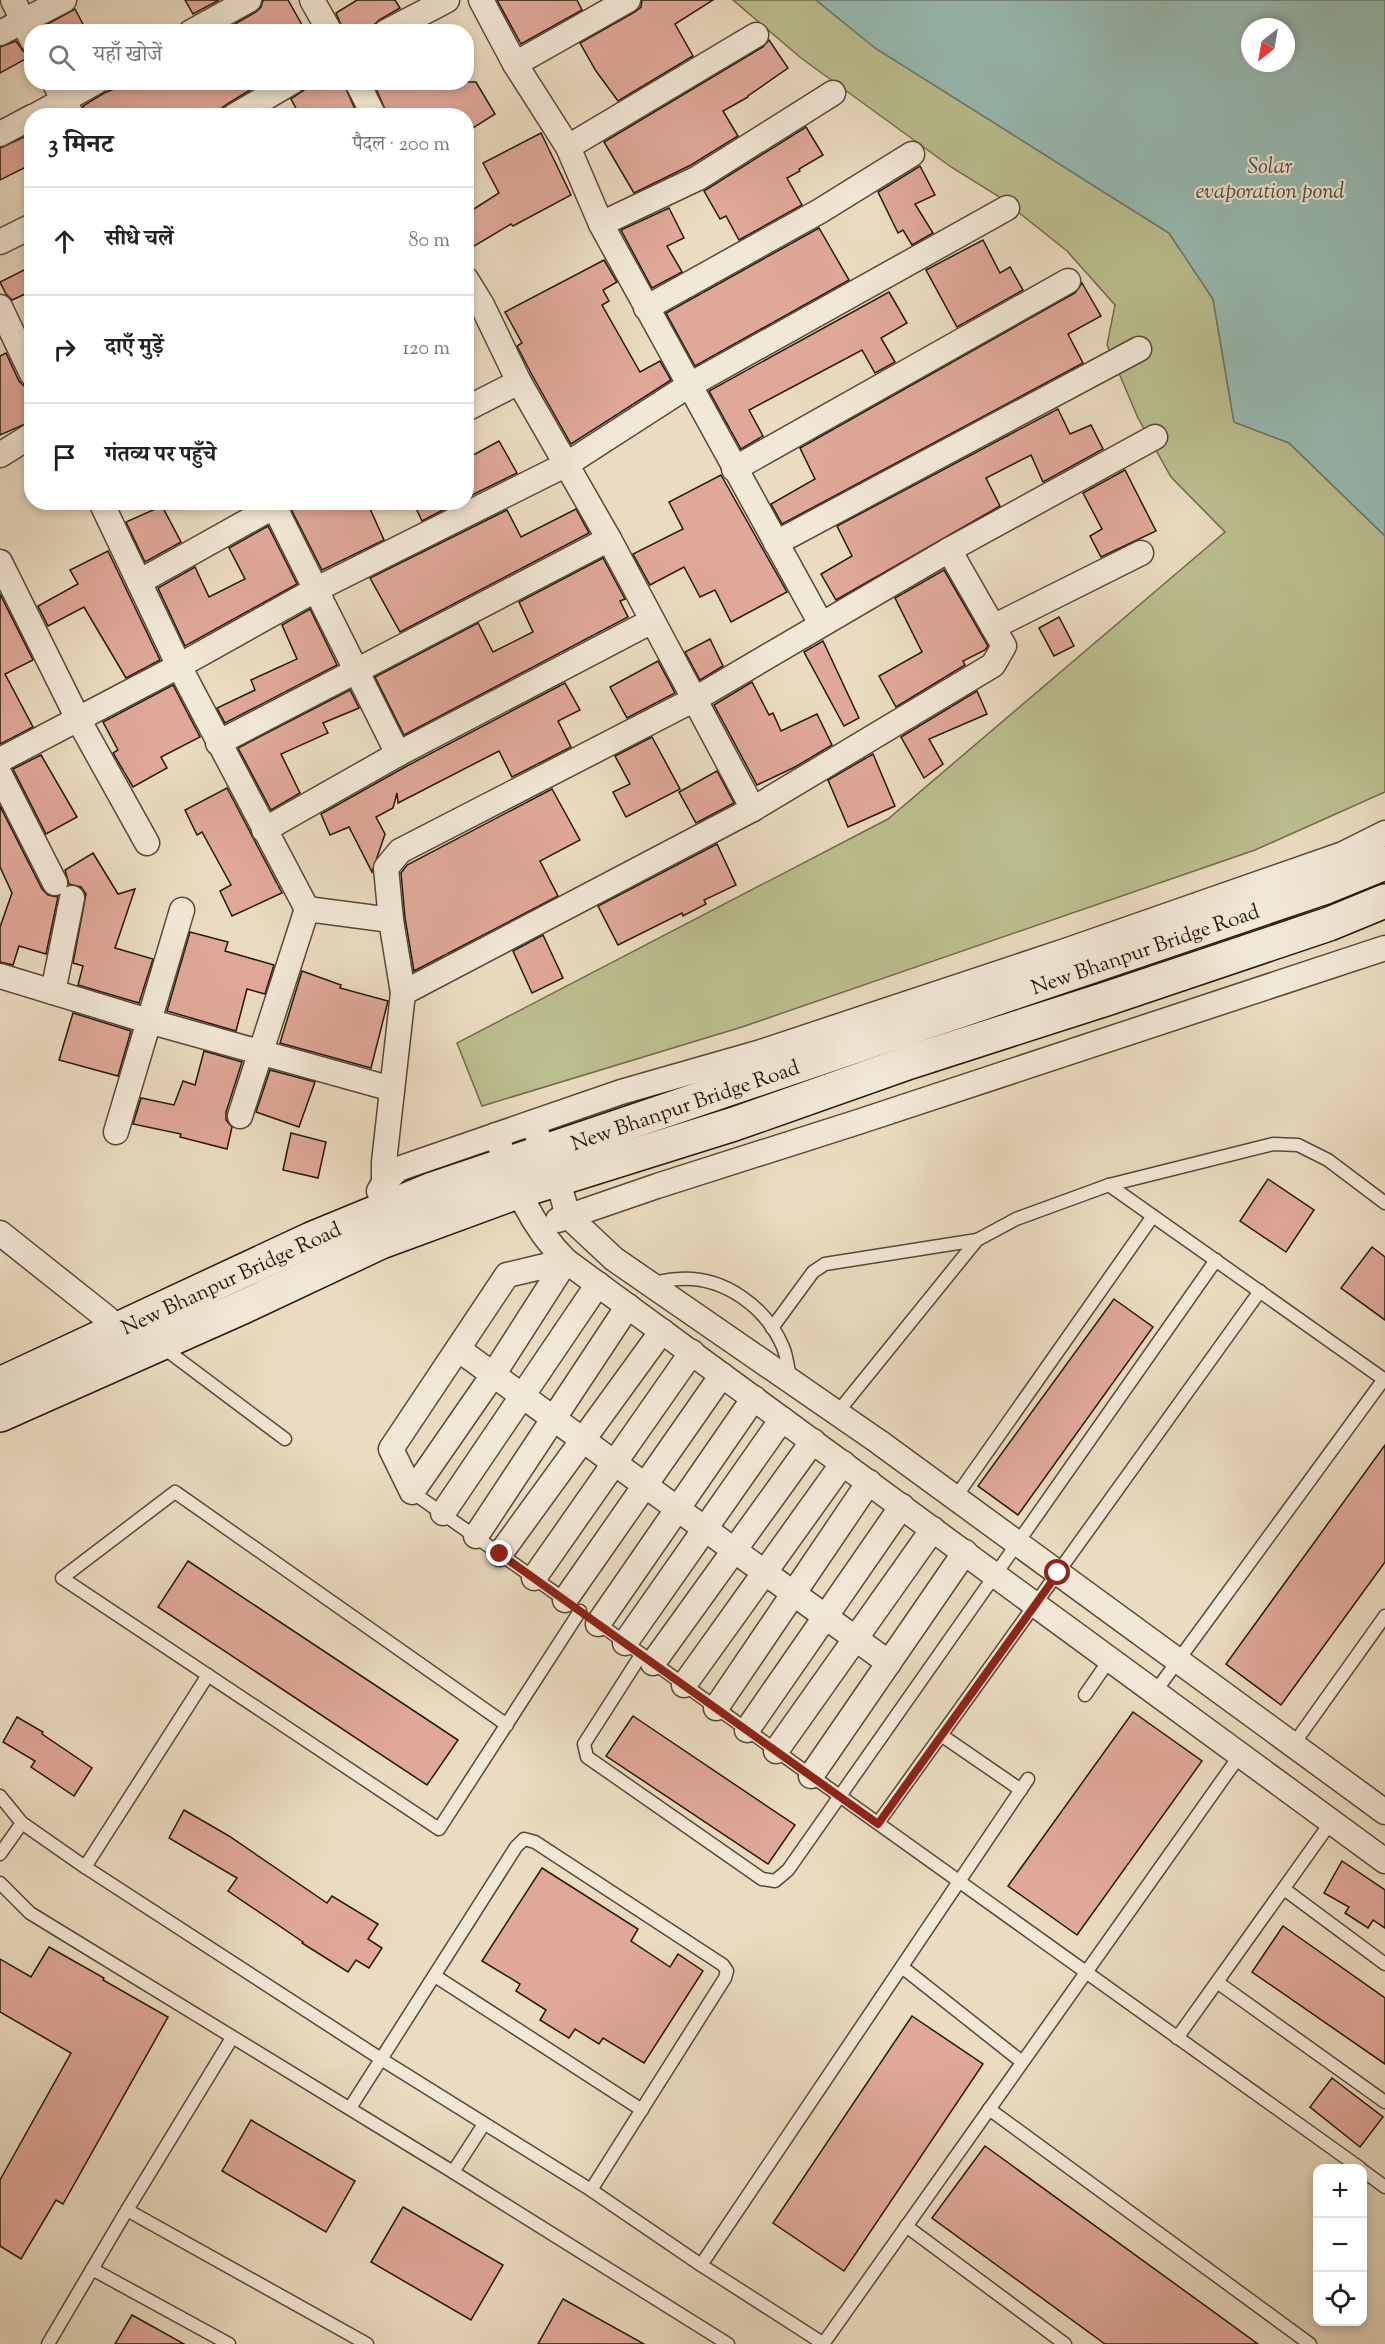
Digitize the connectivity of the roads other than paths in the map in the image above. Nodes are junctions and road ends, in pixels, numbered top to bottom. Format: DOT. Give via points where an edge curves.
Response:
graph roads {
  1 [pos="13,0"];
  2 [pos="64,0"];
  3 [pos="249,0"];
  4 [pos="312,0"];
  5 [pos="447,0"];
  6 [pos="481,0"];
  7 [pos="628,0"];
  8 [pos="24,24"];
  9 [pos="35,24"];
  10 [pos="206,24"];
  11 [pos="326,24"];
  12 [pos="401,24"];
  13 [pos="24,31"];
  14 [pos="0,33"];
  15 [pos="756,35"];
  16 [pos="515,64"];
  17 [pos="80,90"];
  18 [pos="278,90"];
  19 [pos="361,90"];
  20 [pos="833,93"];
  21 [pos="63,99"];
  22 [pos="47,108"];
  23 [pos="248,108"];
  24 [pos="370,108"];
  25 [pos="24,121"];
  26 [pos="0,134"];
  27 [pos="568,147"];
  28 [pos="912,154"];
  29 [pos="1007,208"];
  30 [pos="601,224"];
  31 [pos="24,230"];
  32 [pos="0,242"];
  33 [pos="1068,281"];
  34 [pos="0,307"];
  35 [pos="646,308"];
  36 [pos="474,309"];
  37 [pos="22,329"];
  38 [pos="1139,349"];
  39 [pos="519,382"];
  40 [pos="688,386"];
  41 [pos="474,405"];
  42 [pos="1155,437"];
  43 [pos="24,440"];
  44 [pos="0,455"];
  45 [pos="567,464"];
  46 [pos="734,469"];
  47 [pos="109,510"];
  48 [pos="265,510"];
  49 [pos="279,510"];
  50 [pos="609,539"];
  51 [pos="776,543"];
  52 [pos="949,549"];
  53 [pos="1141,553"];
  54 [pos="0,562"];
  55 [pos="139,582"];
  56 [pos="315,590"];
  57 [pos="652,621"];
  58 [pos="821,624"];
  59 [pos="993,627"];
  60 [pos="179,666"];
  61 [pos="355,671"];
  62 [pos="695,699"];
  63 [pos="78,719"];
  64 [pos="219,743"];
  65 [pos="398,754"];
  66 [pos="0,760"];
  67 [pos="0,776"];
  68 [pos="753,809"];
  69 [pos="264,830"];
  70 [pos="1385,833"];
  71 [pos="147,843"];
  72 [pos="1385,863"];
  73 [pos="1385,901"];
  74 [pos="307,909"];
  75 [pos="182,910"];
  76 [pos="391,920"];
  77 [pos="1385,948"];
  78 [pos="0,976"];
  79 [pos="53,992"];
  80 [pos="403,993"];
  81 [pos="148,1021"];
  82 [pos="260,1051"];
  83 [pos="392,1089"];
  84 [pos="240,1116"];
  85 [pos="532,1123"];
  86 [pos="116,1132"];
  87 [pos="506,1164"];
  88 [pos="551,1166"];
  89 [pos="384,1183"];
  90 [pos="1109,1185"];
  91 [pos="1385,1203"];
  92 [pos="365,1216"];
  93 [pos="568,1216"];
  94 [pos="1153,1216"];
  95 [pos="539,1228"];
  96 [pos="0,1233"];
  97 [pos="977,1240"];
  98 [pos="1216,1260"];
  99 [pos="566,1261"];
  100 [pos="598,1284"];
  101 [pos="649,1284"];
  102 [pos="1260,1292"];
  103 [pos="628,1306"];
  104 [pos="772,1328"];
  105 [pos="662,1331"];
  106 [pos="114,1332"];
  107 [pos="157,1343"];
  108 [pos="458,1348"];
  109 [pos="692,1352"];
  110 [pos="493,1374"];
  111 [pos="722,1375"];
  112 [pos="1384,1379"];
  113 [pos="790,1380"];
  114 [pos="0,1384"];
  115 [pos="523,1395"];
  116 [pos="754,1398"];
  117 [pos="837,1413"];
  118 [pos="0,1415"];
  119 [pos="554,1418"];
  120 [pos="782,1419"];
  121 [pos="285,1439"];
  122 [pos="583,1440"];
  123 [pos="813,1441"];
  124 [pos="614,1462"];
  125 [pos="843,1463"];
  126 [pos="869,1482"];
  127 [pos="645,1485"];
  128 [pos="412,1492"];
  129 [pos="955,1498"];
  130 [pos="902,1506"];
  131 [pos="678,1509"];
  132 [pos="443,1513"];
  133 [pos="705,1529"];
  134 [pos="933,1529"];
  135 [pos="476,1536"];
  136 [pos="1018,1543"];
  137 [pos="734,1550"];
  138 [pos="965,1552"];
  139 [pos="500,1554"];
  140 [pos="765,1572"];
  141 [pos="1058,1573"];
  142 [pos="995,1574"];
  143 [pos="534,1578"];
  144 [pos="793,1594"];
  145 [pos="1035,1604"];
  146 [pos="581,1612"];
  147 [pos="1385,1616"];
  148 [pos="825,1617"];
  149 [pos="855,1639"];
  150 [pos="640,1654"];
  151 [pos="1110,1659"];
  152 [pos="1178,1661"];
  153 [pos="889,1663"];
  154 [pos="208,1675"];
  155 [pos="684,1685"];
  156 [pos="1155,1692"];
  157 [pos="1085,1695"];
  158 [pos="716,1708"];
  159 [pos="507,1725"];
  160 [pos="747,1730"];
  161 [pos="941,1735"];
  162 [pos="1293,1745"];
  163 [pos="776,1751"];
  164 [pos="1240,1755"];
  165 [pos="811,1776"];
  166 [pos="1028,1779"];
  167 [pos="1021,1790"];
  168 [pos="0,1796"];
  169 [pos="839,1796"];
  170 [pos="1385,1812"];
  171 [pos="1331,1822"];
  172 [pos="22,1823"];
  173 [pos="878,1824"];
  174 [pos="0,1854"];
  175 [pos="1385,1861"];
  176 [pos="85,1868"];
  177 [pos="959,1881"];
  178 [pos="0,1883"];
  179 [pos="1284,1889"];
  180 [pos="1385,1964"];
  181 [pos="902,1967"];
  182 [pos="1086,1972"];
  183 [pos="435,1976"];
  184 [pos="1217,1982"];
  185 [pos="232,2038"];
  186 [pos="1177,2038"];
  187 [pos="381,2059"];
  188 [pos="1022,2062"];
  189 [pos="1385,2102"];
  190 [pos="350,2108"];
  191 [pos="989,2109"];
  192 [pos="642,2110"];
  193 [pos="484,2124"];
  194 [pos="1353,2164"];
  195 [pos="453,2172"];
  196 [pos="1367,2174"];
  197 [pos="1385,2187"];
  198 [pos="591,2190"];
  199 [pos="127,2210"];
  200 [pos="906,2226"];
  201 [pos="700,2265"];
  202 [pos="92,2269"];
  203 [pos="48,2344"];
  204 [pos="229,2344"];
  205 [pos="366,2344"];
  206 [pos="728,2344"];
  207 [pos="823,2344"];
  208 [pos="1065,2344"];
  209 [pos="1310,2344"];
  1 -- 8 [label="street"];
  2 -- 9 [label="street"];
  3 -- 10 [label="street"];
  4 -- 11 [label="street"];
  5 -- 12 [label="street"];
  6 -- 16 [label="street"];
  7 -- 16 [label="street"];
  13 -- 14 [label="street"];
  15 -- 27 [label="street"];
  16 -- 27 [label="street"];
  17 -- 21 [label="street"];
  18 -- 23 [label="street"];
  19 -- 24 [label="street"];
  20 -- 30 [label="street" via="698,178"];
  21 -- 22 [label="street"];
  25 -- 26 [label="street"];
  27 -- 30 [label="street"];
  28 -- 35 [label="street" via="820,212"];
  29 -- 40 [label="street"];
  30 -- 35 [label="street"];
  31 -- 32 [label="street"];
  33 -- 46 [label="street"];
  34 -- 37 [label="street"];
  35 -- 40 [label="street"];
  36 -- 39 [label="street"];
  38 -- 51 [label="street"];
  39 -- 41 [label="street"];
  39 -- 45 [label="street"];
  40 -- 45 [label="street"];
  40 -- 46 [label="street"];
  42 -- 52 [label="street"];
  43 -- 44 [label="street"];
  45 -- 50 [label="street"];
  45 -- 56 [label="street"];
  46 -- 51 [label="street"];
  47 -- 55 [label="street"];
  48 -- 55 [label="street"];
  49 -- 56 [label="street"];
  50 -- 57 [label="street"];
  50 -- 61 [label="street"];
  51 -- 58 [label="street"];
  52 -- 58 [label="street"];
  52 -- 59 [label="street"];
  53 -- 59 [label="street"];
  54 -- 63 [label="street"];
  55 -- 60 [label="street"];
  56 -- 60 [label="street"];
  56 -- 61 [label="street"];
  57 -- 62 [label="street"];
  57 -- 65 [label="street"];
  58 -- 62 [label="street"];
  59 -- 68 [label="street" via="1004,646 993,665"];
  60 -- 63 [label="street"];
  60 -- 64 [label="street"];
  61 -- 64 [label="street"];
  61 -- 65 [label="street"];
  62 -- 68 [label="street"];
  62 -- 76 [label="street" via="400,851 386,868"];
  63 -- 66 [label="street"];
  63 -- 71 [label="street"];
  64 -- 69 [label="street"];
  65 -- 69 [label="street"];
  67 -- 79 [label="street" via="63,891"];
  68 -- 80 [label="street"];
  69 -- 74 [label="street"];
  70 -- 85 [label="street" via="1343,854 1071,949"];
  72 -- 88 [label="street, New Bhanpur Bridge Road"];
  73 -- 88 [label="street, New Bhanpur Bridge Road" via="1329,924 734,1124"];
  74 -- 76 [label="street"];
  74 -- 82 [label="street"];
  75 -- 81 [label="street"];
  76 -- 80 [label="street"];
  77 -- 93 [label="street"];
  78 -- 79 [label="street"];
  79 -- 81 [label="street"];
  80 -- 83 [label="street"];
  81 -- 82 [label="street"];
  81 -- 86 [label="street"];
  82 -- 83 [label="street"];
  82 -- 84 [label="street"];
  83 -- 89 [label="street"];
  85 -- 87 [label="street"];
  85 -- 88 [label="street"];
  87 -- 88 [label="street, New Bhanpur Bridge Road"];
  87 -- 89 [label="street" via="398,1169"];
  87 -- 92 [label="street, New Bhanpur Bridge Road"];
  87 -- 95 [label="street"];
  87 -- 107 [label="street, New Bhanpur Bridge Road" via="381,1242"];
  88 -- 93 [label="street"];
  89 -- 92 [label="street"];
  90 -- 91 [label="lane" via="1273,1144 1299,1145 1328,1160"];
  90 -- 94 [label="lane"];
  90 -- 97 [label="lane" via="1016,1219"];
  92 -- 106 [label="street, New Bhanpur Bridge Road"];
  93 -- 95 [label="street"];
  93 -- 101 [label="street" via="614,1259"];
  94 -- 98 [label="lane"];
  94 -- 129 [label="lane"];
  95 -- 99 [label="street"];
  96 -- 106 [label="street" via="107,1318"];
  97 -- 104 [label="lane" via="825,1264 813,1272"];
  97 -- 117 [label="lane"];
  98 -- 102 [label="lane"];
  98 -- 136 [label="lane"];
  99 -- 100 [label="street"];
  99 -- 108 [label="street" via="507,1275"];
  99 -- 110 [label="street"];
  100 -- 103 [label="street"];
  100 -- 115 [label="street"];
  101 -- 104 [label="lane" via="681,1278 713,1283 743,1297"];
  101 -- 113 [label="street"];
  102 -- 112 [label="lane"];
  102 -- 141 [label="lane"];
  103 -- 105 [label="street"];
  103 -- 119 [label="street"];
  104 -- 113 [label="lane" via="783,1348"];
  105 -- 109 [label="street"];
  105 -- 122 [label="street"];
  106 -- 114 [label="street, New Bhanpur Bridge Road"];
  107 -- 118 [label="street, New Bhanpur Bridge Road"];
  107 -- 121 [label="lane"];
  108 -- 110 [label="street"];
  108 -- 128 [label="street" via="391,1449"];
  109 -- 111 [label="street"];
  109 -- 124 [label="street"];
  110 -- 115 [label="street"];
  110 -- 128 [label="street"];
  111 -- 116 [label="street"];
  111 -- 127 [label="street"];
  112 -- 152 [label="lane"];
  113 -- 117 [label="street"];
  115 -- 119 [label="street"];
  115 -- 132 [label="street"];
  116 -- 120 [label="street"];
  116 -- 131 [label="street"];
  117 -- 129 [label="street"];
  119 -- 122 [label="street"];
  119 -- 135 [label="street"];
  120 -- 123 [label="street"];
  120 -- 133 [label="street"];
  122 -- 124 [label="street"];
  122 -- 139 [label="street"];
  123 -- 125 [label="street"];
  123 -- 137 [label="street"];
  124 -- 127 [label="street"];
  124 -- 143 [label="street"];
  125 -- 126 [label="street"];
  125 -- 140 [label="street"];
  126 -- 130 [label="street"];
  126 -- 144 [label="street"];
  127 -- 131 [label="street"];
  127 -- 146 [label="street"];
  128 -- 132 [label="lane"];
  129 -- 136 [label="street"];
  130 -- 134 [label="street"];
  130 -- 148 [label="street"];
  131 -- 133 [label="street"];
  131 -- 146 [label="street"];
  132 -- 135 [label="lane"];
  133 -- 137 [label="street"];
  133 -- 150 [label="street"];
  134 -- 138 [label="street"];
  134 -- 149 [label="street"];
  135 -- 139 [label="lane"];
  136 -- 141 [label="street"];
  136 -- 142 [label="lane"];
  137 -- 140 [label="street"];
  137 -- 150 [label="street"];
  138 -- 142 [label="street"];
  138 -- 153 [label="street"];
  139 -- 143 [label="lane"];
  140 -- 144 [label="street"];
  140 -- 155 [label="street"];
  141 -- 145 [label="lane"];
  141 -- 152 [label="street"];
  142 -- 145 [label="street"];
  142 -- 169 [label="lane"];
  143 -- 146 [label="lane"];
  144 -- 148 [label="street"];
  144 -- 158 [label="street"];
  145 -- 151 [label="street"];
  145 -- 161 [label="lane"];
  146 -- 150 [label="lane"];
  146 -- 159 [label="lane"];
  147 -- 162 [label="lane"];
  148 -- 149 [label="street"];
  148 -- 160 [label="street"];
  149 -- 153 [label="street"];
  149 -- 163 [label="street"];
  150 -- 155 [label="lane"];
  150 -- 169 [label="lane" via="584,1744 587,1757 762,1879 775,1881 788,1870"];
  151 -- 156 [label="street"];
  151 -- 157 [label="lane"];
  152 -- 156 [label="lane"];
  152 -- 162 [label="street"];
  153 -- 165 [label="street"];
  154 -- 159 [label="lane" via="439,1829"];
  154 -- 159 [label="lane" via="62,1578 175,1492"];
  154 -- 176 [label="lane"];
  155 -- 158 [label="lane"];
  156 -- 164 [label="street"];
  158 -- 160 [label="lane"];
  160 -- 163 [label="lane"];
  161 -- 167 [label="lane"];
  161 -- 173 [label="lane"];
  162 -- 170 [label="street"];
  163 -- 165 [label="lane"];
  164 -- 171 [label="street"];
  164 -- 182 [label="lane"];
  165 -- 169 [label="lane"];
  166 -- 167 [label="lane"];
  167 -- 177 [label="lane"];
  168 -- 172 [label="lane"];
  169 -- 173 [label="lane"];
  171 -- 175 [label="street"];
  171 -- 179 [label="lane"];
  172 -- 174 [label="lane"];
  172 -- 176 [label="lane"];
  173 -- 177 [label="lane"];
  176 -- 187 [label="lane"];
  177 -- 181 [label="lane"];
  177 -- 182 [label="lane"];
  178 -- 185 [label="lane" via="30,1913"];
  179 -- 180 [label="lane"];
  179 -- 184 [label="lane"];
  181 -- 188 [label="lane"];
  181 -- 201 [label="lane"];
  182 -- 186 [label="lane"];
  182 -- 188 [label="lane"];
  183 -- 187 [label="lane"];
  183 -- 192 [label="lane"];
  183 -- 192 [label="lane" via="516,1847 524,1839 535,1842 727,1971"];
  184 -- 186 [label="lane"];
  184 -- 189 [label="lane"];
  185 -- 190 [label="lane"];
  185 -- 199 [label="lane"];
  186 -- 194 [label="lane"];
  187 -- 190 [label="lane"];
  187 -- 193 [label="lane"];
  188 -- 191 [label="lane"];
  190 -- 195 [label="lane"];
  191 -- 200 [label="lane"];
  191 -- 209 [label="lane"];
  192 -- 198 [label="lane"];
  193 -- 195 [label="lane"];
  193 -- 198 [label="lane"];
  195 -- 206 [label="lane"];
  196 -- 197 [label="lane"];
  198 -- 201 [label="lane"];
  199 -- 202 [label="lane"];
  199 -- 205 [label="lane"];
  200 -- 207 [label="lane"];
  200 -- 208 [label="lane"];
  201 -- 207 [label="lane"];
  202 -- 203 [label="lane"];
  202 -- 204 [label="lane"];
}
